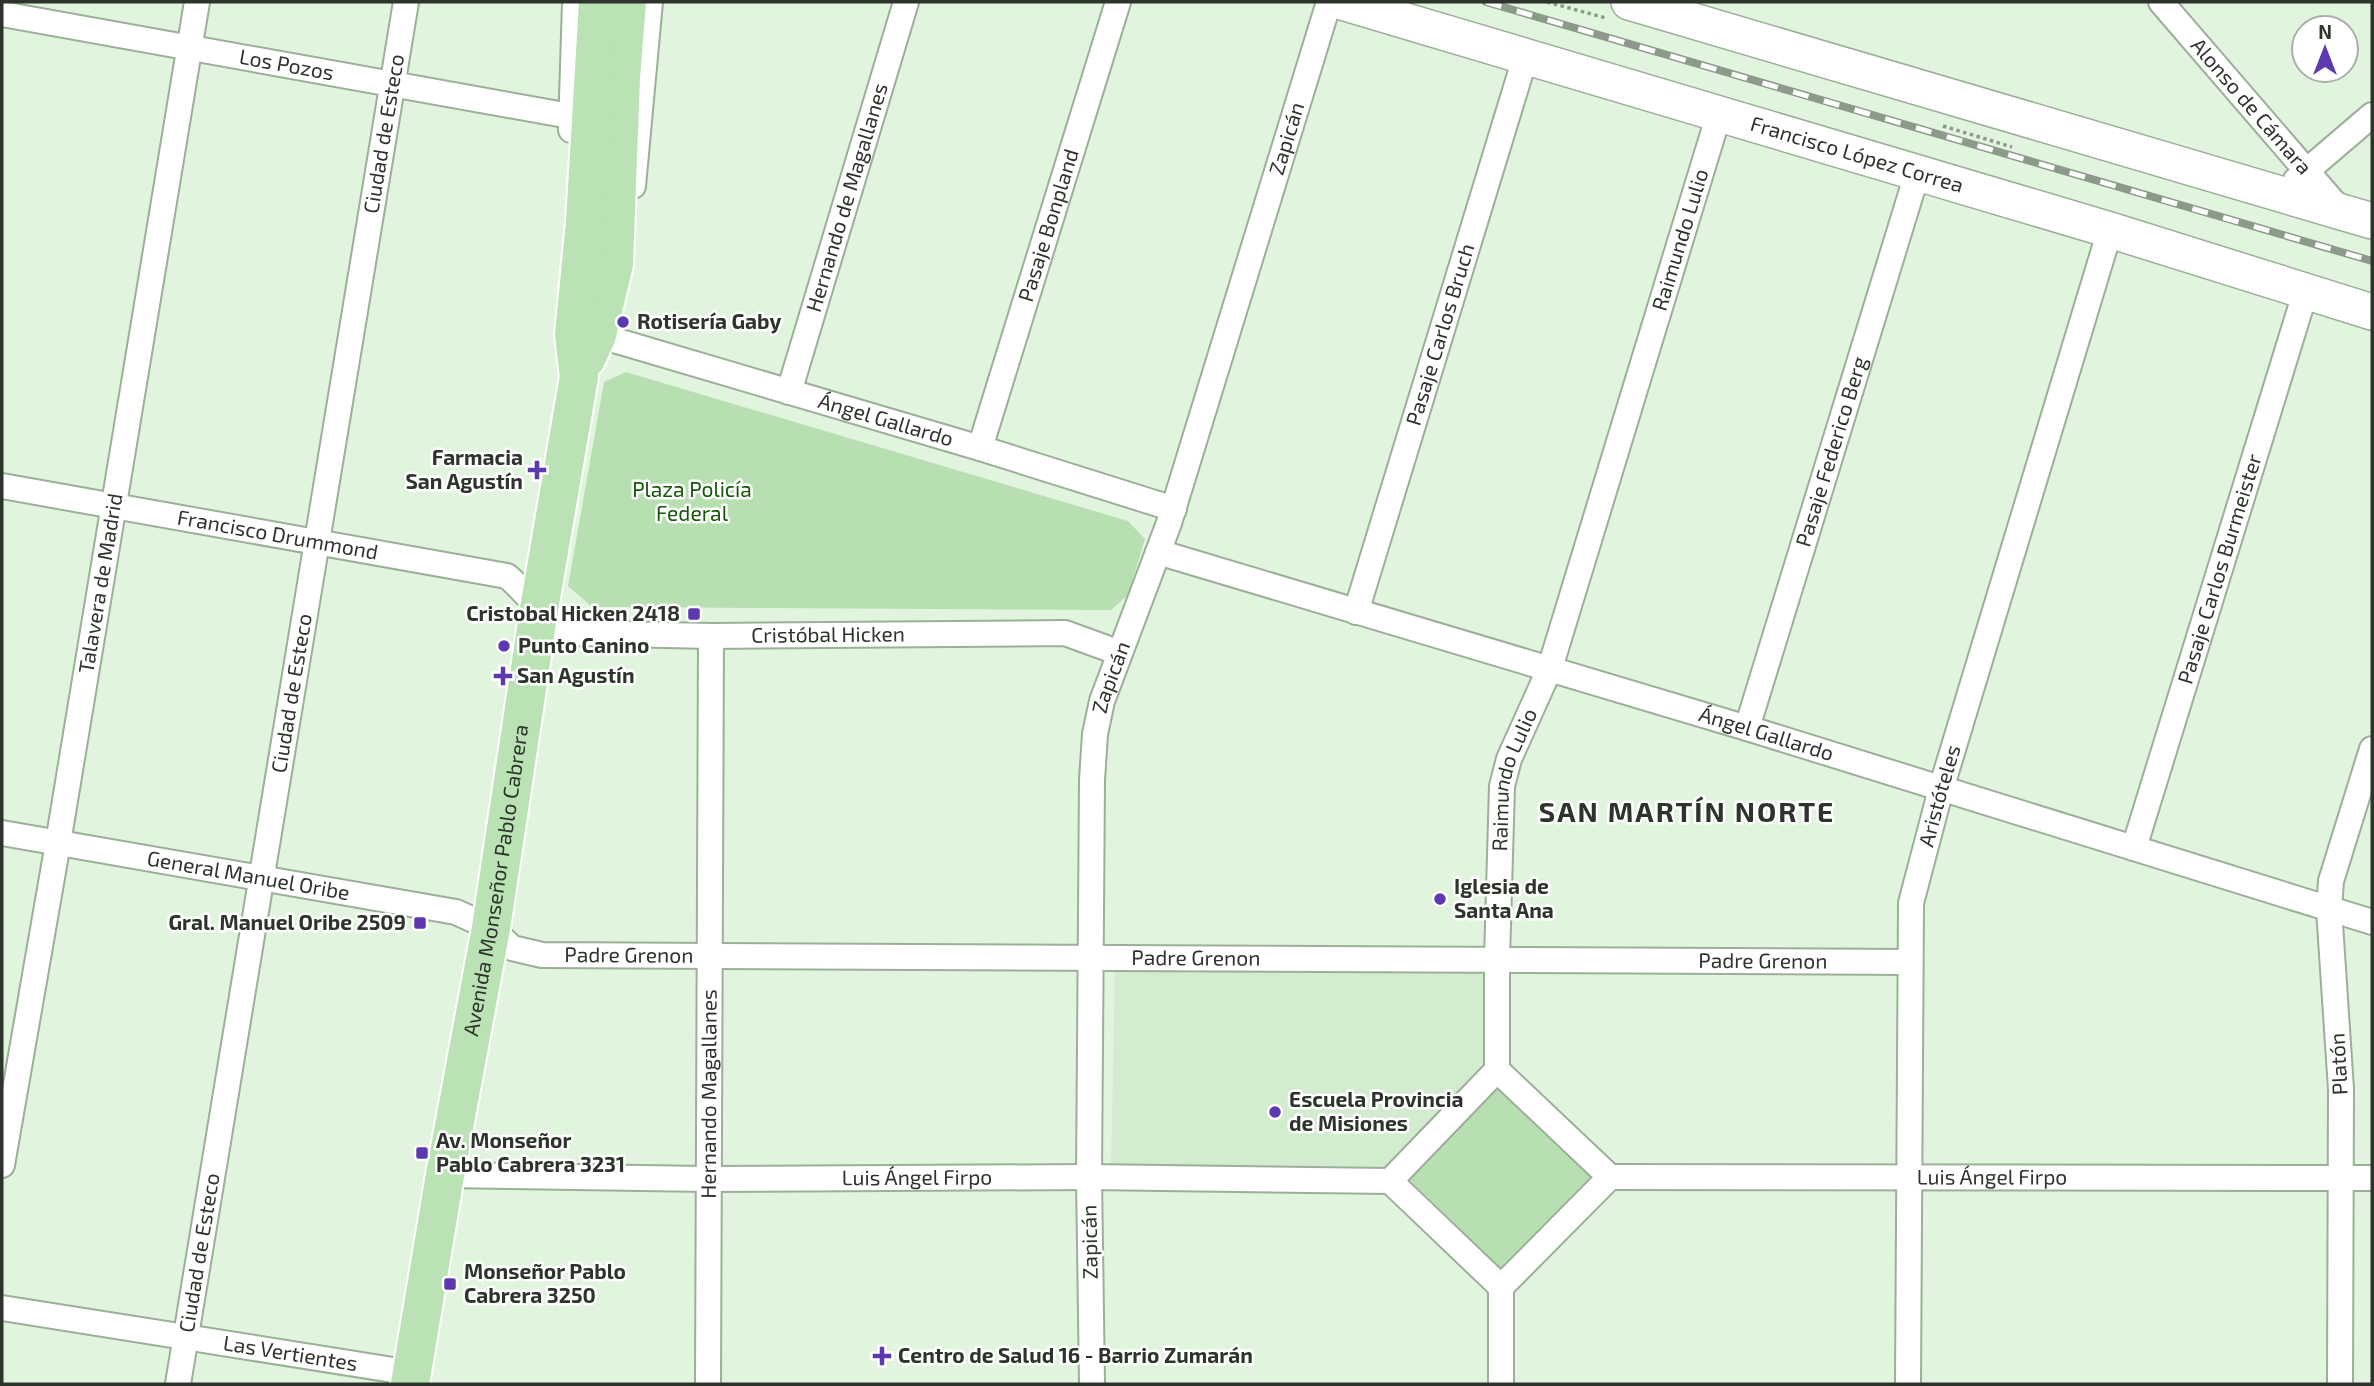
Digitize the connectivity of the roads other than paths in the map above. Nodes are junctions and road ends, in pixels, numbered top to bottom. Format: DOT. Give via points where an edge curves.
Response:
graph roads {
  1 [pos="197,2"];
  2 [pos="407,2"];
  3 [pos="575,2"];
  4 [pos="598,2"];
  5 [pos="627,2"];
  6 [pos="650,2"];
  7 [pos="906,2"];
  8 [pos="1118,2"];
  9 [pos="1329,2"];
  10 [pos="1342,2"];
  11 [pos="1629,2"];
  12 [pos="2161,2"];
  13 [pos="1674,8"];
  14 [pos="2,14"];
  15 [pos="190,47"];
  16 [pos="1525,58"];
  17 [pos="393,83"];
  18 [pos="1719,114"];
  19 [pos="2372,115"];
  20 [pos="570,117"];
  21 [pos="2308,171"];
  22 [pos="1917,174"];
  23 [pos="2279,193"];
  24 [pos="2357,217"];
  25 [pos="585,222"];
  26 [pos="2110,230"];
  27 [pos="614,264"];
  28 [pos="2306,290"];
  29 [pos="2372,312"];
  30 [pos="597,335"];
  31 [pos="579,377"];
  32 [pos="789,392"];
  33 [pos="980,448"];
  34 [pos="2,485"];
  35 [pos="114,505"];
  36 [pos="1174,509"];
  37 [pos="316,541"];
  38 [pos="1158,552"];
  39 [pos="539,609"];
  40 [pos="1356,612"];
  41 [pos="711,636"];
  42 [pos="1120,653"];
  43 [pos="1550,668"];
  44 [pos="1747,728"];
  45 [pos="2372,750"];
  46 [pos="1941,789"];
  47 [pos="2,833"];
  48 [pos="58,843"];
  49 [pos="2134,848"];
  50 [pos="262,878"];
  51 [pos="2329,909"];
  52 [pos="2372,922"];
  53 [pos="491,928"];
  54 [pos="708,958"];
  55 [pos="1091,958"];
  56 [pos="1497,959"];
  57 [pos="1910,962"];
  58 [pos="1497,1070"];
  59 [pos="2,1165"];
  60 [pos="445,1175"];
  61 [pos="1089,1177"];
  62 [pos="1611,1177"];
  63 [pos="1911,1177"];
  64 [pos="2341,1178"];
  65 [pos="2372,1178"];
  66 [pos="708,1179"];
  67 [pos="1390,1181"];
  68 [pos="1501,1287"];
  69 [pos="2,1308"];
  70 [pos="185,1338"];
  71 [pos="411,1379"];
  72 [pos="178,1384"];
  73 [pos="708,1384"];
  74 [pos="1092,1384"];
  75 [pos="1501,1384"];
  76 [pos="1908,1384"];
  77 [pos="2340,1384"];
  1 -- 15 [label="street, Talavera de Madrid"];
  2 -- 17 [label="street, Ciudad de Esteco"];
  3 -- 20 [label="street, Avenida Monseñor Pablo Cabrera"];
  4 -- 25 [label="main road, Avenida Monseñor Pablo Cabrera"];
  5 -- 27 [label="main road, Avenida Monseñor Pablo Cabrera"];
  6 -- 27 [label="street, Avenida Monseñor Pablo Cabrera" via="632,195"];
  7 -- 32 [label="street, Hernando de Magallanes"];
  8 -- 33 [label="street, Pasaje Bonpland"];
  9 -- 36 [label="street, Zapicán"];
  10 -- 16 [label="main road, Francisco López Correa"];
  11 -- 13 [label="main road"];
  12 -- 21 [label="street, Alonso de Cámara"];
  13 -- 23 [label="main road"];
  14 -- 15 [label="street, Los Pozos"];
  15 -- 17 [label="street, Los Pozos"];
  15 -- 35 [label="street, Talavera de Madrid"];
  16 -- 18 [label="main road, Francisco López Correa"];
  16 -- 40 [label="street, Pasaje Carlos Bruch"];
  17 -- 20 [label="street, Los Pozos"];
  17 -- 37 [label="street, Ciudad de Esteco"];
  18 -- 22 [label="main road, Francisco López Correa"];
  18 -- 43 [label="street, Raimundo Lulio"];
  19 -- 21 [label="street"];
  20 -- 25 [label="street, Avenida Monseñor Pablo Cabrera"];
  21 -- 23 [label="street"];
  21 -- 24 [label="street, Alonso de Cámara"];
  22 -- 26 [label="main road, Francisco López Correa"];
  22 -- 44 [label="street, Pasaje Federico Berg"];
  23 -- 24 [label="main road"];
  25 -- 31 [label="main road, Avenida Monseñor Pablo Cabrera" via="574,334"];
  26 -- 28 [label="main road, Francisco López Correa"];
  26 -- 46 [label="street, Aristóteles"];
  27 -- 30 [label="main road, Avenida Monseñor Pablo Cabrera"];
  28 -- 29 [label="main road, Francisco López Correa"];
  28 -- 49 [label="street, Pasaje Carlos Burmeister"];
  30 -- 31 [label="main road, Avenida Monseñor Pablo Cabrera"];
  30 -- 32 [label="street, Ángel Gallardo"];
  31 -- 39 [label="main road, Avenida Monseñor Pablo Cabrera"];
  32 -- 33 [label="street, Ángel Gallardo"];
  33 -- 36 [label="street, Ángel Gallardo"];
  34 -- 35 [label="street, Francisco Drummond"];
  35 -- 37 [label="street, Francisco Drummond"];
  35 -- 48 [label="street, Talavera de Madrid"];
  36 -- 38 [label="street, Zapicán"];
  37 -- 39 [label="street, Francisco Drummond" via="507,576"];
  37 -- 50 [label="street, Ciudad de Esteco"];
  38 -- 40 [label="street, Ángel Gallardo"];
  38 -- 42 [label="street, Zapicán"];
  39 -- 41 [label="street, Cristóbal Hicken" via="572,633"];
  39 -- 53 [label="main road, Avenida Monseñor Pablo Cabrera"];
  40 -- 43 [label="street, Ángel Gallardo"];
  41 -- 42 [label="street, Cristóbal Hicken" via="1065,633"];
  41 -- 54 [label="street, Hernando Magallanes"];
  42 -- 55 [label="street, Zapicán" via="1095,734"];
  43 -- 44 [label="street, Ángel Gallardo"];
  43 -- 56 [label="street, Raimundo Lulio" via="1504,774"];
  44 -- 46 [label="street, Ángel Gallardo"];
  45 -- 51 [label="street, Platón" via="2331,881"];
  46 -- 49 [label="street, Ángel Gallardo"];
  46 -- 57 [label="street, Aristóteles" via="1911,902"];
  47 -- 48 [label="street, General Manuel Oribe"];
  48 -- 50 [label="street, General Manuel Oribe"];
  48 -- 59 [label="street, Talavera de Madrid"];
  49 -- 51 [label="street, Ángel Gallardo"];
  50 -- 53 [label="street, General Manuel Oribe" via="456,912"];
  50 -- 70 [label="street, Ciudad de Esteco"];
  51 -- 52 [label="street, Ángel Gallardo"];
  51 -- 64 [label="street, Platón" via="2340,1069"];
  53 -- 54 [label="street, Padre Grenon" via="512,948 542,955"];
  53 -- 60 [label="main road, Avenida Monseñor Pablo Cabrera"];
  54 -- 55 [label="street, Padre Grenon"];
  54 -- 66 [label="street, Hernando Magallanes"];
  55 -- 56 [label="street, Padre Grenon"];
  55 -- 61 [label="street, Zapicán"];
  56 -- 57 [label="street, Padre Grenon"];
  56 -- 58 [label="street, Raimundo Lulio"];
  57 -- 63 [label="street, Aristóteles"];
  58 -- 62 [label="street"];
  58 -- 67 [label="street"];
  60 -- 66 [label="street, Luis Ángel Firpo"];
  60 -- 71 [label="main road, Avenida Monseñor Pablo Cabrera"];
  61 -- 66 [label="street, Luis Ángel Firpo"];
  61 -- 67 [label="street, Luis Ángel Firpo"];
  61 -- 74 [label="street, Zapicán"];
  62 -- 63 [label="street, Luis Ángel Firpo"];
  62 -- 68 [label="street"];
  63 -- 64 [label="street, Luis Ángel Firpo"];
  63 -- 76 [label="street, Aristóteles"];
  64 -- 65 [label="street, Luis Ángel Firpo"];
  64 -- 77 [label="street, Platón"];
  66 -- 73 [label="street, Hernando Magallanes"];
  67 -- 68 [label="street"];
  68 -- 75 [label="street"];
  69 -- 70 [label="street, Las Vertientes"];
  70 -- 71 [label="street, Las Vertientes"];
  70 -- 72 [label="street, Ciudad de Esteco"];
}
